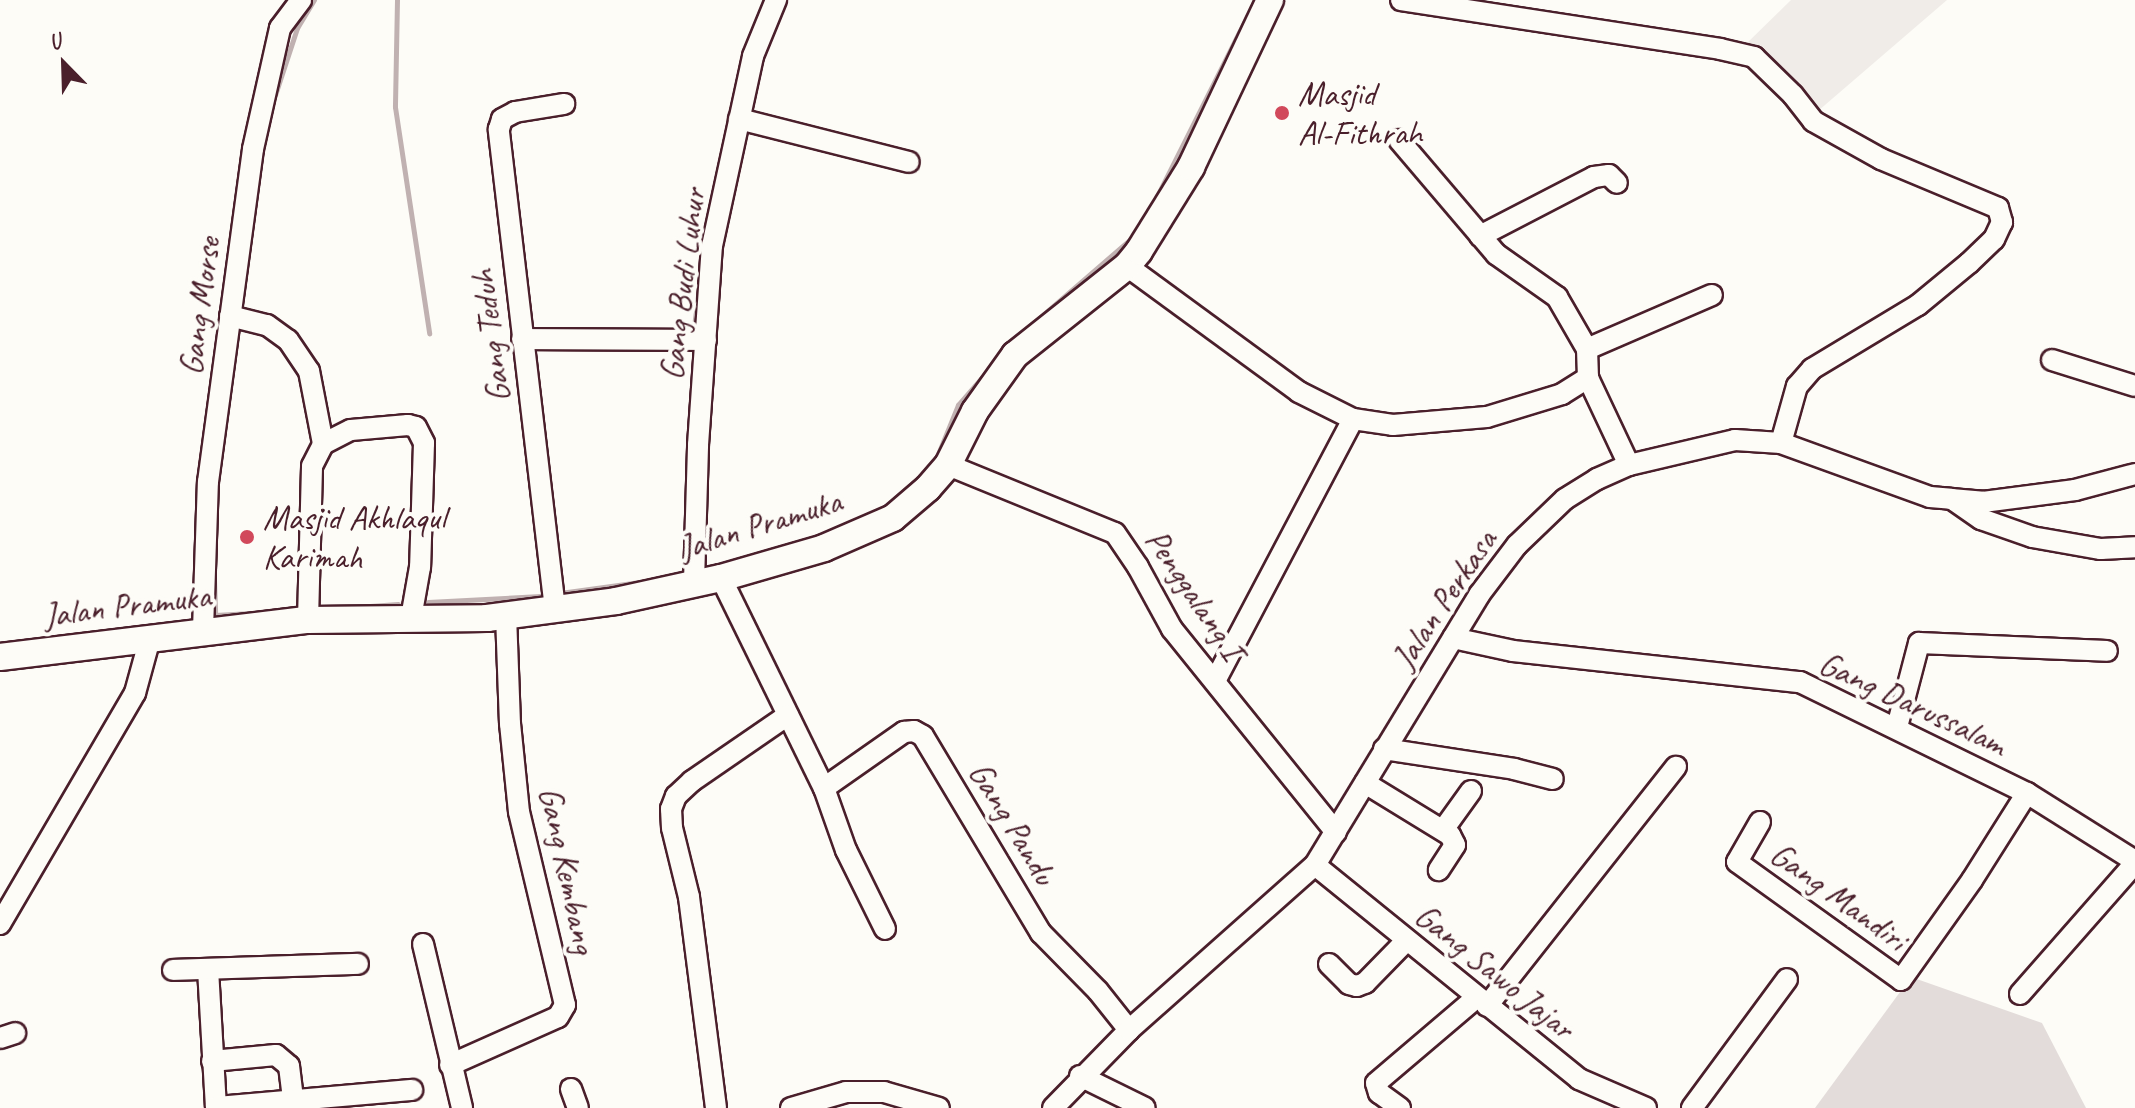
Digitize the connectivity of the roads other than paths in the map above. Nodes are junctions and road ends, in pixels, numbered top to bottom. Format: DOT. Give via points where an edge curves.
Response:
graph roads {
  1 [pos="301,0"];
  2 [pos="776,0"];
  3 [pos="1270,0"];
  4 [pos="1401,0"];
  5 [pos="564,104"];
  6 [pos="739,119"];
  7 [pos="1399,140"];
  8 [pos="909,162"];
  9 [pos="1617,183"];
  10 [pos="1480,236"];
  11 [pos="1127,266"];
  12 [pos="1712,295"];
  13 [pos="230,316"];
  14 [pos="522,339"];
  15 [pos="706,340"];
  16 [pos="1587,349"];
  17 [pos="2052,360"];
  18 [pos="1588,378"];
  19 [pos="2135,386"];
  20 [pos="1353,419"];
  21 [pos="1781,443"];
  22 [pos="323,444"];
  23 [pos="948,465"];
  24 [pos="1629,465"];
  25 [pos="2135,474"];
  26 [pos="1951,499"];
  27 [pos="2135,547"];
  28 [pos="721,578"];
  29 [pos="694,582"];
  30 [pos="555,609"];
  31 [pos="506,616"];
  32 [pos="411,618"];
  33 [pos="308,620"];
  34 [pos="203,630"];
  35 [pos="150,638"];
  36 [pos="1453,638"];
  37 [pos="2107,651"];
  38 [pos="0,657"];
  39 [pos="1215,681"];
  40 [pos="788,715"];
  41 [pos="1897,727"];
  42 [pos="1384,749"];
  43 [pos="1676,767"];
  44 [pos="1553,779"];
  45 [pos="1365,783"];
  46 [pos="824,788"];
  47 [pos="1471,791"];
  48 [pos="2027,793"];
  49 [pos="1760,822"];
  50 [pos="1443,830"];
  51 [pos="1336,832"];
  52 [pos="2135,862"];
  53 [pos="1315,865"];
  54 [pos="1439,870"];
  55 [pos="0,924"];
  56 [pos="885,929"];
  57 [pos="1406,941"];
  58 [pos="423,944"];
  59 [pos="358,964"];
  60 [pos="1329,964"];
  61 [pos="208,969"];
  62 [pos="173,970"];
  63 [pos="1787,979"];
  64 [pos="2020,994"];
  65 [pos="1481,1002"];
  66 [pos="1129,1030"];
  67 [pos="212,1061"];
  68 [pos="450,1065"];
  69 [pos="1080,1076"];
  70 [pos="412,1090"];
  71 [pos="293,1098"];
  72 [pos="884,1100"];
  73 [pos="216,1107"];
  74 [pos="462,1108"];
  75 [pos="716,1108"];
  76 [pos="791,1108"];
  77 [pos="939,1108"];
  78 [pos="1053,1108"];
  79 [pos="1145,1108"];
  80 [pos="1400,1108"];
  81 [pos="1646,1108"];
  82 [pos="1692,1108"];
  1 -- 13 [label="street, Gang Morse" via="280,28 256,134"];
  2 -- 6 [label="street, Gang Budi Luhur" via="753,56"];
  3 -- 11 [label="main road, Jalan Pramuka" via="1191,167"];
  4 -- 21 [label="street" via="1754,57 1813,121 1881,159 1998,208 2002,222 1994,239 1969,263 1918,305 1812,369 1797,386"];
  5 -- 14 [label="street, Gang Teduh" via="515,112 502,119 499,129"];
  6 -- 8 [label="street"];
  6 -- 15 [label="street, Gang Budi Luhur" via="712,246"];
  7 -- 10 [label="street"];
  9 -- 10 [label="street" via="1609,175 1594,177"];
  10 -- 16 [label="street" via="1496,254 1557,297"];
  11 -- 20 [label="street" via="1299,392"];
  11 -- 23 [label="main road, Jalan Pramuka" via="1015,355 975,411"];
  12 -- 16 [label="street"];
  13 -- 22 [label="street" via="267,325 288,340 309,371"];
  13 -- 34 [label="street, Gang Morse" via="208,482"];
  14 -- 15 [label="street"];
  14 -- 30 [label="street, Gang Teduh"];
  15 -- 29 [label="street, Gang Budi Luhur"];
  16 -- 18 [label="street"];
  17 -- 19 [label="street"];
  18 -- 20 [label="street" via="1562,394 1487,417 1393,425"];
  18 -- 24 [label="street"];
  20 -- 39 [label="street"];
  21 -- 24 [label="street, Jalan Perkasa" via="1735,440"];
  21 -- 26 [label="street, Jalan Perkasa" via="1930,497"];
  22 -- 32 [label="street" via="351,430 408,425 421,433 420,567"];
  22 -- 33 [label="street" via="312,466"];
  23 -- 28 [label="main road, Jalan Pramuka" via="893,518 824,548"];
  23 -- 39 [label="street, Penggalang I" via="1115,533 1172,629"];
  24 -- 36 [label="street, Jalan Perkasa" via="1565,499 1517,545"];
  25 -- 26 [label="street, Jalan Perkasa" via="2075,490 1983,502"];
  26 -- 27 [label="street" via="1981,519 2032,537 2101,549"];
  28 -- 29 [label="main road, Jalan Pramuka"];
  28 -- 40 [label="street"];
  29 -- 30 [label="main road, Jalan Pramuka"];
  30 -- 31 [label="main road, Jalan Pramuka"];
  31 -- 32 [label="main road, Jalan Pramuka"];
  31 -- 68 [label="street, Gang Kembang" via="519,812 565,1005 558,1017"];
  32 -- 33 [label="main road, Jalan Pramuka"];
  33 -- 34 [label="main road, Jalan Pramuka"];
  34 -- 35 [label="main road, Jalan Pramuka"];
  35 -- 38 [label="main road, Jalan Pramuka"];
  35 -- 55 [label="street" via="135,693"];
  36 -- 41 [label="street, Gang Darussalam" via="1513,651 1800,682"];
  36 -- 42 [label="street, Jalan Perkasa"];
  37 -- 41 [label="street" via="1919,643"];
  39 -- 51 [label="street, Penggalang I"];
  40 -- 46 [label="street"];
  40 -- 75 [label="street" via="692,781 671,809 689,897"];
  41 -- 48 [label="street, Gang Darussalam"];
  42 -- 44 [label="street"];
  42 -- 45 [label="street, Jalan Perkasa"];
  43 -- 65 [label="street"];
  45 -- 50 [label="street"];
  45 -- 51 [label="street, Jalan Perkasa"];
  46 -- 56 [label="street" via="846,850"];
  46 -- 66 [label="street, Gang Pandu" via="904,732 923,736 1041,933"];
  47 -- 50 [label="street"];
  48 -- 49 [label="street, Gang Mandiri" via="1901,980 1737,862"];
  48 -- 52 [label="street, Gang Darussalam"];
  50 -- 54 [label="street" via="1455,845"];
  51 -- 53 [label="street, Jalan Perkasa"];
  52 -- 64 [label="street"];
  53 -- 57 [label="street, Gang Sawo Jajar"];
  53 -- 66 [label="street, Jalan Perkasa"];
  57 -- 60 [label="street" via="1357,986"];
  57 -- 65 [label="street, Gang Sawo Jajar"];
  58 -- 68 [label="street"];
  59 -- 61 [label="street"];
  61 -- 62 [label="street"];
  61 -- 67 [label="street"];
  63 -- 82 [label="street"];
  65 -- 80 [label="street" via="1376,1083 1379,1093"];
  65 -- 81 [label="street, Gang Sawo Jajar" via="1579,1079"];
  66 -- 69 [label="street, Jalan Perkasa"];
  67 -- 71 [label="street" via="276,1055 289,1066"];
  67 -- 73 [label="street"];
  68 -- 74 [label="street"];
  69 -- 78 [label="street, Jalan Perkasa"];
  69 -- 79 [label="street"];
  70 -- 71 [label="street"];
  71 -- 73 [label="street"];
  72 -- 76 [label="street" via="846,1092"];
  72 -- 77 [label="street"];
}
